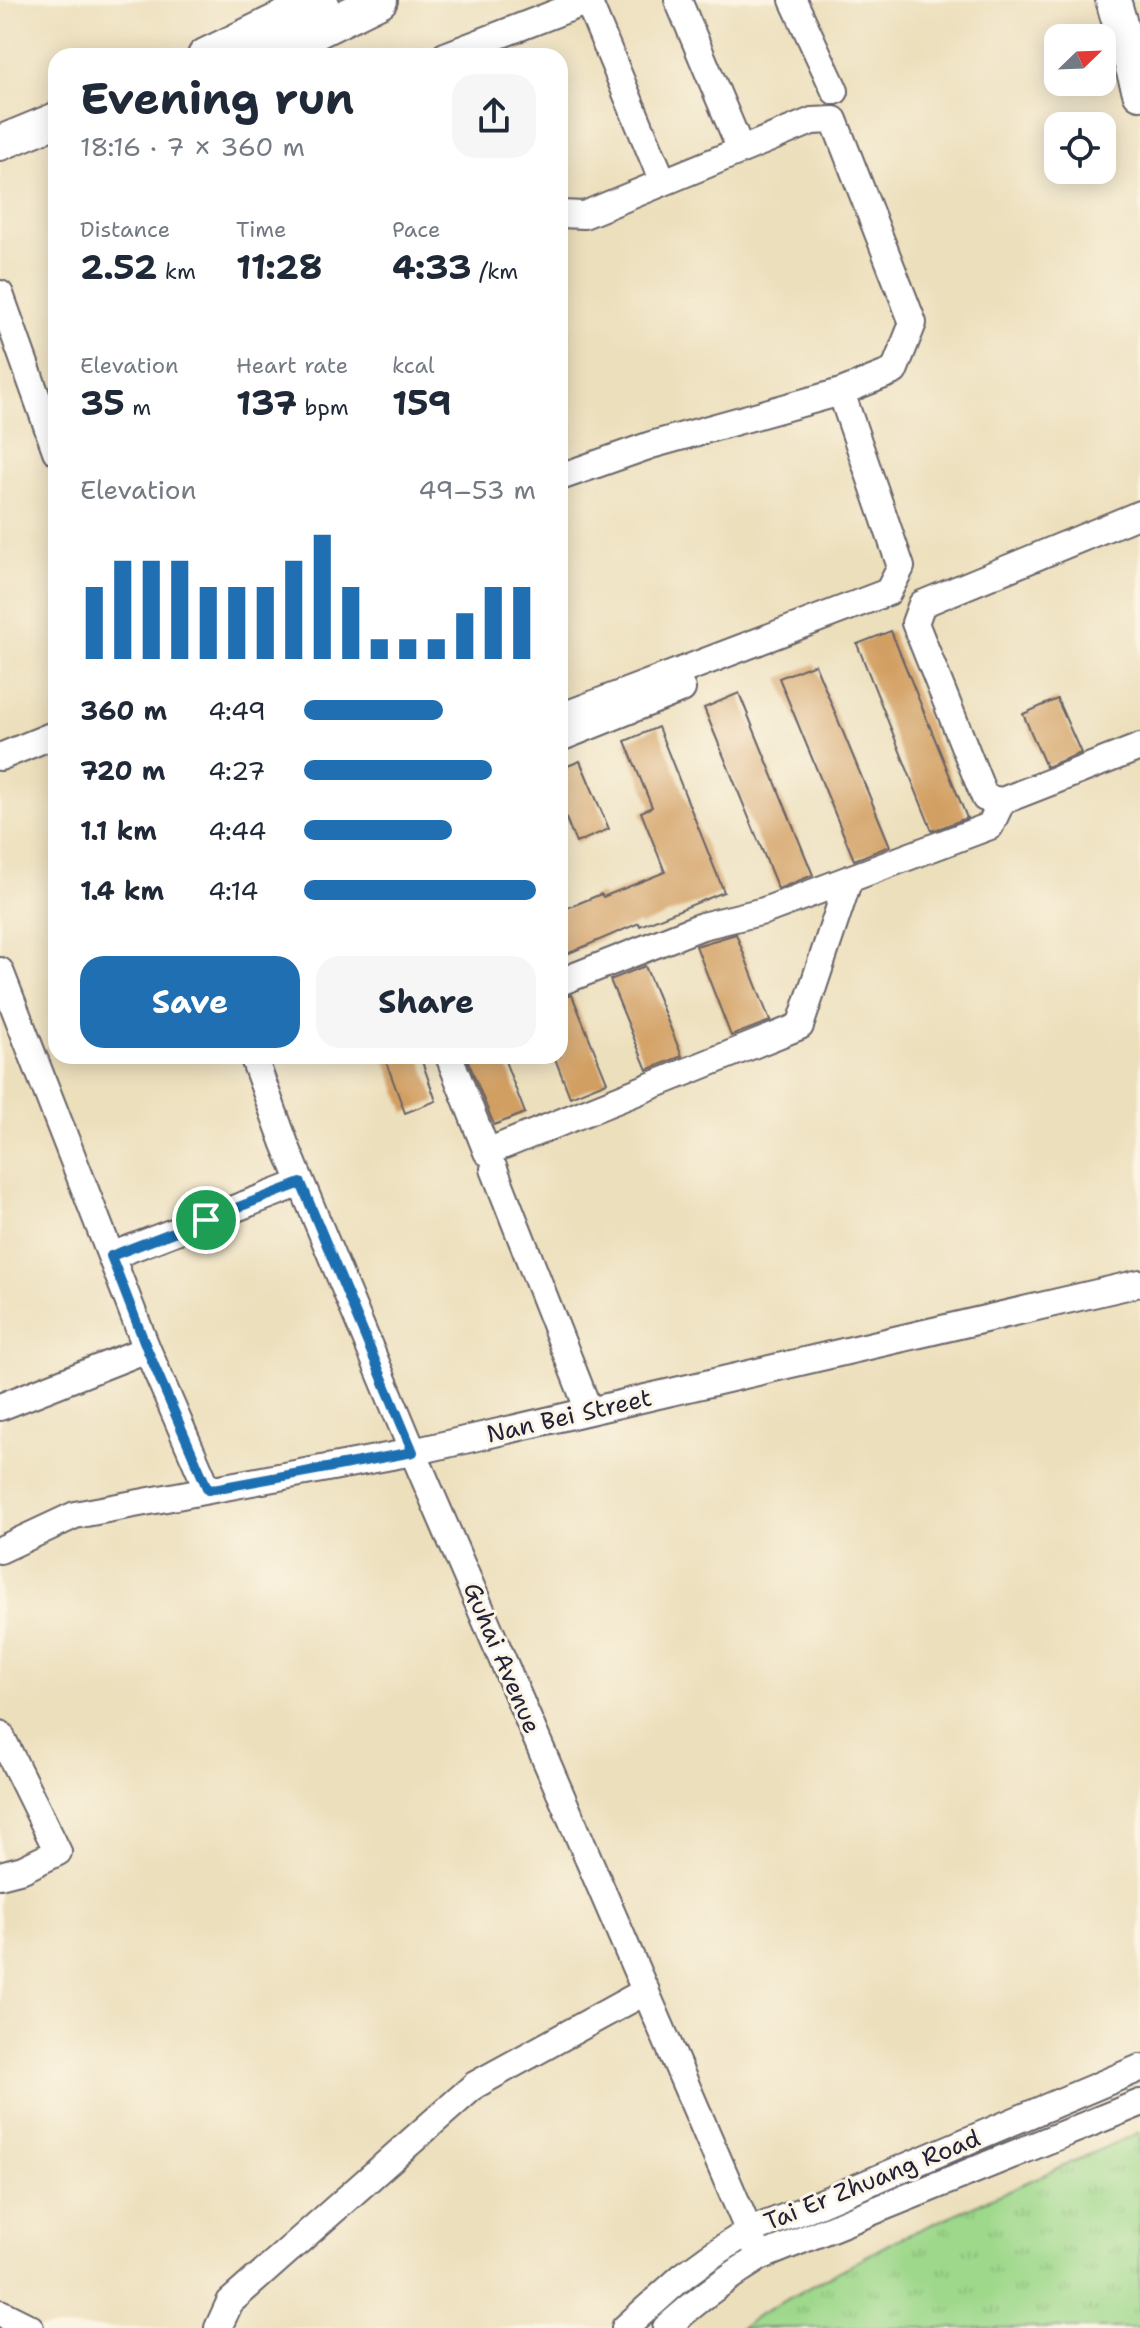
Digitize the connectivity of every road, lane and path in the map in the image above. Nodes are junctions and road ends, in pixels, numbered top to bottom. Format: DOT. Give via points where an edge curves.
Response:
graph roads {
  1 [pos="321,0"];
  2 [pos="380,0"];
  3 [pos="589,0"];
  4 [pos="678,0"];
  5 [pos="793,0"];
  6 [pos="1113,0"];
  7 [pos="1132,0"];
  8 [pos="1140,28"];
  9 [pos="222,48"];
  10 [pos="282,48"];
  11 [pos="466,48"];
  12 [pos="835,91"];
  13 [pos="1140,92"];
  14 [pos="48,123"];
  15 [pos="0,143"];
  16 [pos="48,148"];
  17 [pos="741,150"];
  18 [pos="0,168"];
  19 [pos="663,182"];
  20 [pos="568,214"];
  21 [pos="0,294"];
  22 [pos="841,392"];
  23 [pos="48,429"];
  24 [pos="568,474"];
  25 [pos="1140,514"];
  26 [pos="831,630"];
  27 [pos="568,714"];
  28 [pos="568,735"];
  29 [pos="48,737"];
  30 [pos="1140,747"];
  31 [pos="0,757"];
  32 [pos="1002,801"];
  33 [pos="849,879"];
  34 [pos="0,971"];
  35 [pos="568,979"];
  36 [pos="256,1064"];
  37 [pos="452,1064"];
  38 [pos="494,1169"];
  39 [pos="301,1183"];
  40 [pos="111,1256"];
  41 [pos="1140,1283"];
  42 [pos="147,1349"];
  43 [pos="0,1407"];
  44 [pos="589,1411"];
  45 [pos="413,1452"];
  46 [pos="208,1490"];
  47 [pos="0,1550"];
  48 [pos="0,1734"];
  49 [pos="0,1875"];
  50 [pos="646,1991"];
  51 [pos="1140,2068"];
  52 [pos="1140,2103"];
  53 [pos="749,2231"];
  54 [pos="760,2257"];
  55 [pos="0,2313"];
  56 [pos="30,2328"];
  57 [pos="218,2328"];
  58 [pos="625,2328"];
  59 [pos="666,2328"];
  1 -- 9 [label="main road"];
  2 -- 10 [label="main road"];
  3 -- 11 [label="street"];
  3 -- 19 [label="street"];
  4 -- 17 [label="street"];
  5 -- 12 [label="street"];
  6 -- 13 [label="main road"];
  7 -- 8 [label="main road"];
  14 -- 15 [label="main road"];
  16 -- 18 [label="main road"];
  17 -- 19 [label="street"];
  17 -- 22 [label="street" via="812,121 834,120 913,323 894,371"];
  19 -- 20 [label="street" via="584,215"];
  21 -- 23 [label="street"];
  22 -- 24 [label="street" via="651,445"];
  22 -- 27 [label="street" via="901,567 888,592"];
  25 -- 32 [label="street" via="922,604 915,623 985,798"];
  26 -- 28 [label="street"];
  29 -- 31 [label="street"];
  30 -- 32 [label="street"];
  32 -- 33 [label="street" via="990,826"];
  33 -- 35 [label="street" via="764,911 702,926"];
  33 -- 37 [label="street" via="800,1026 487,1152"];
  34 -- 40 [label="street"];
  36 -- 39 [label="street, Guhai Avenue"];
  38 -- 44 [label="street"];
  39 -- 40 [label="street"];
  39 -- 45 [label="street, Guhai Avenue"];
  40 -- 42 [label="street"];
  41 -- 44 [label="street, Nan Bei Street"];
  42 -- 43 [label="street"];
  42 -- 46 [label="street"];
  44 -- 45 [label="street, Nan Bei Street"];
  45 -- 46 [label="street, Nan Bei Street"];
  45 -- 50 [label="street, Guhai Avenue"];
  46 -- 47 [label="street, Nan Bei Street" via="75,1515"];
  48 -- 49 [label="street" via="58,1852"];
  50 -- 53 [label="street, Guhai Avenue"];
  50 -- 57 [label="street" via="475,2085 230,2302"];
  51 -- 53 [label="street, Tai Er Zhuang Road"];
  52 -- 54 [label="street, Tai Er Zhuang Road"];
  53 -- 54 [label="street, Guhai Avenue"];
  53 -- 58 [label="street, Tai Er Zhuang Road" via="683,2276"];
  54 -- 59 [label="street, Tai Er Zhuang Road"];
  55 -- 56 [label="street"];
}
